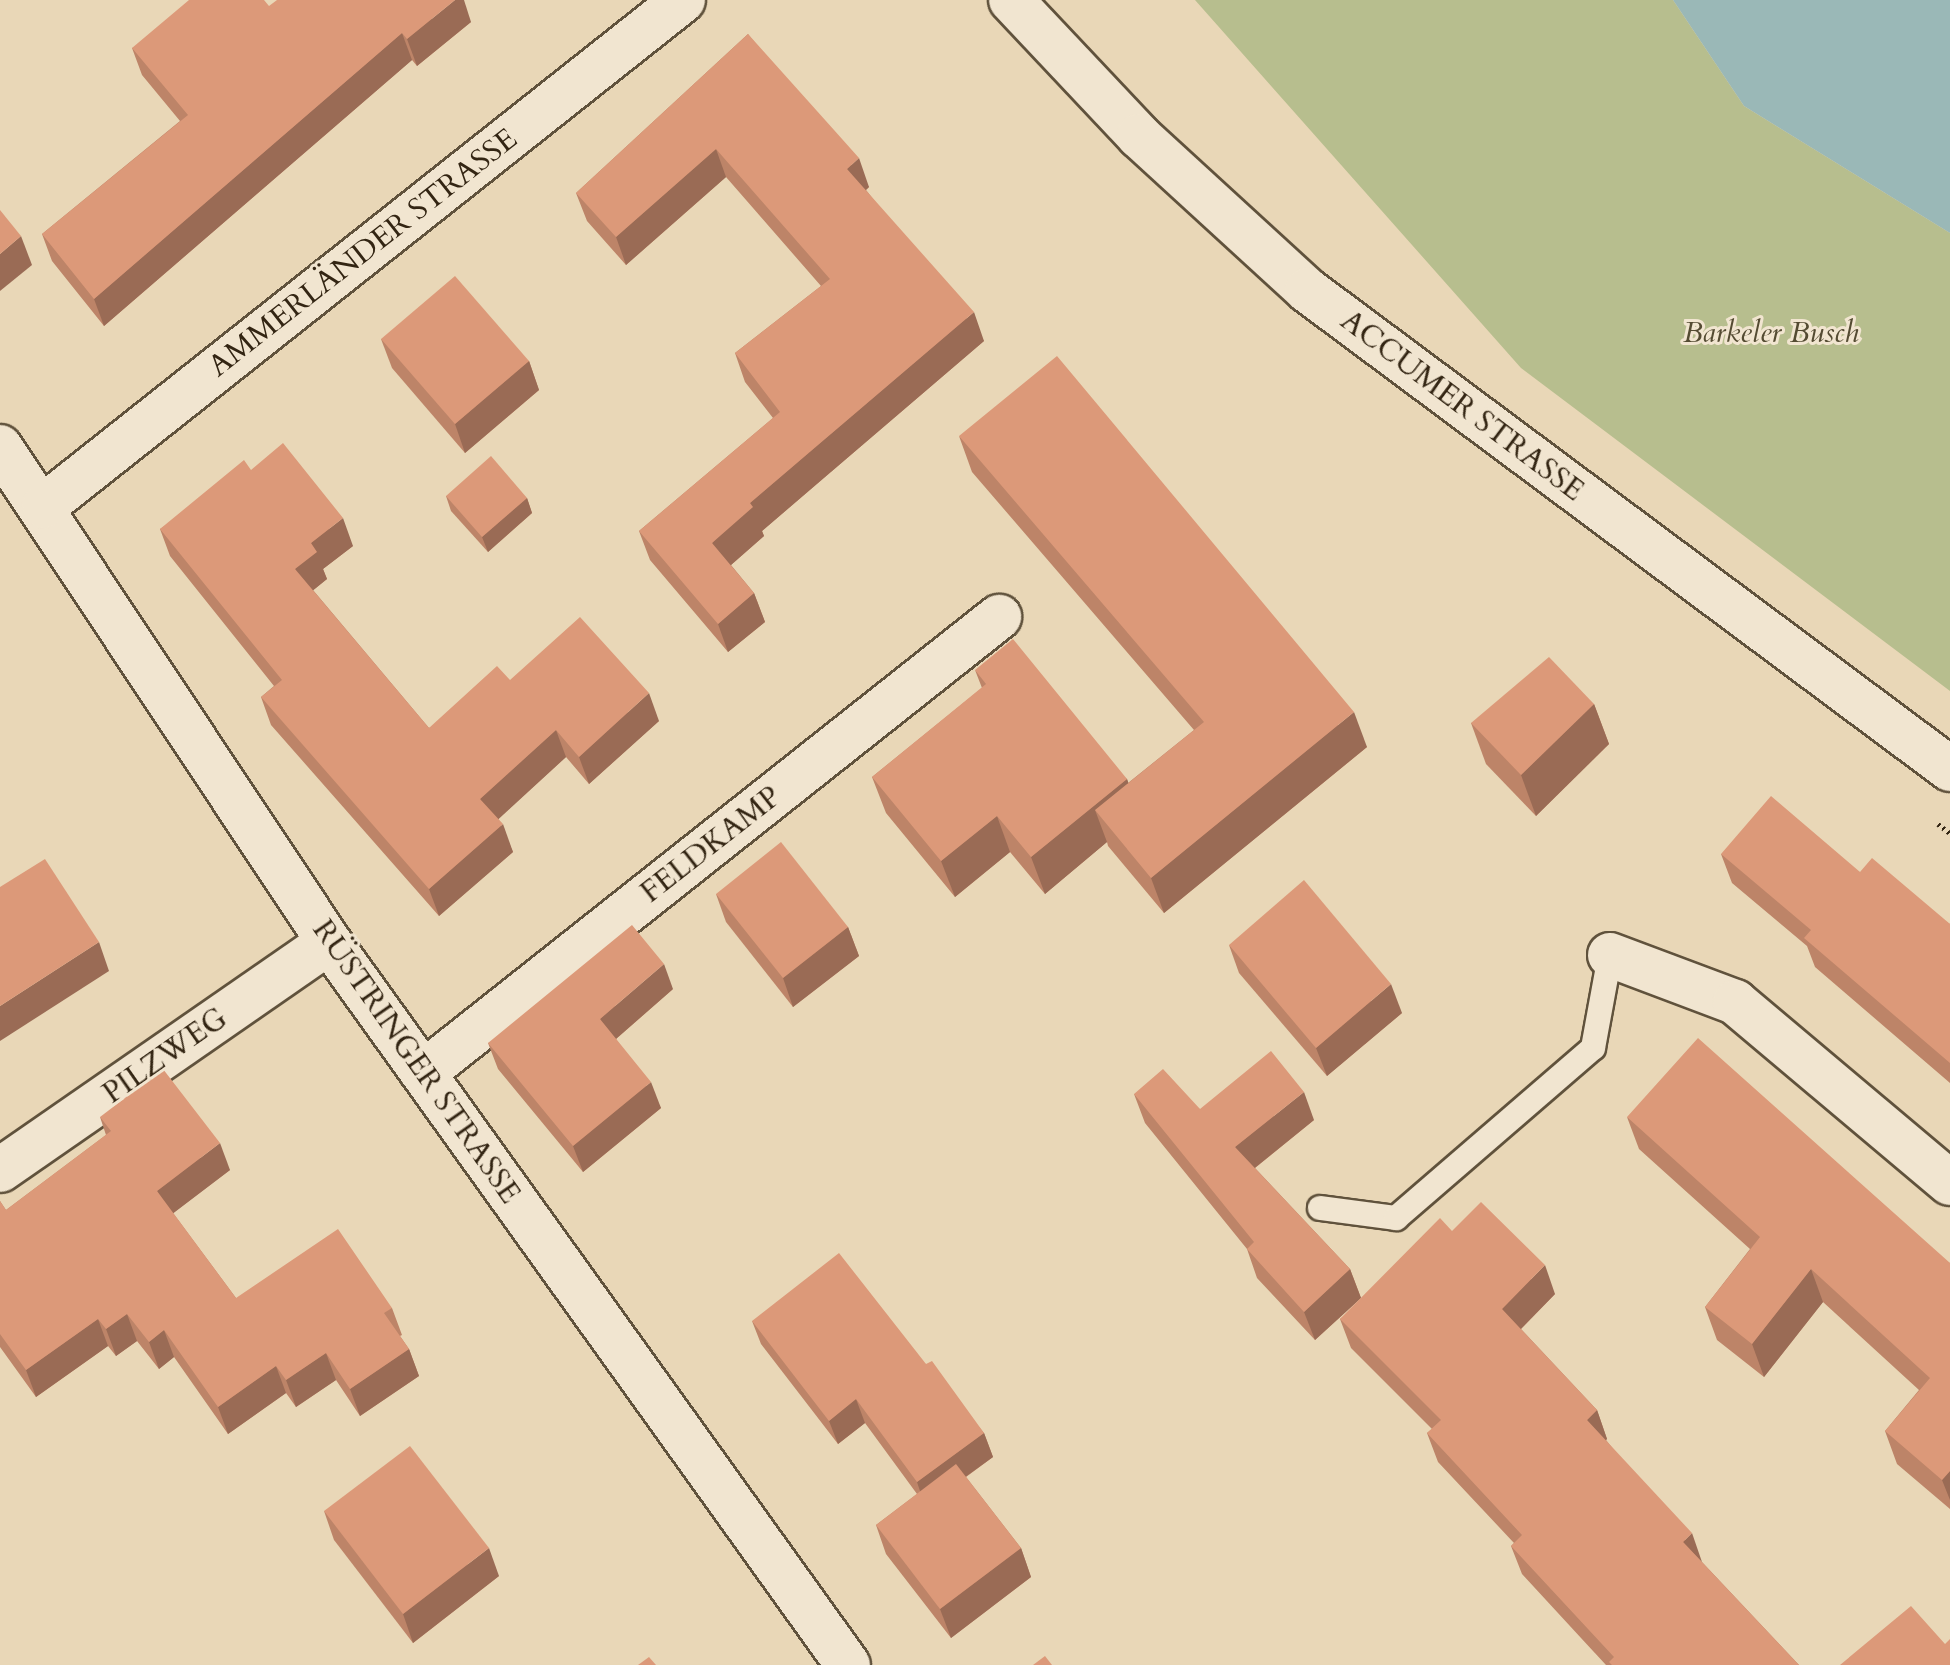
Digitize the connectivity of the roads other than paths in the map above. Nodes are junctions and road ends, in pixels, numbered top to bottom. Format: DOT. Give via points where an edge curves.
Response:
graph roads {
  1 [pos="683,0"];
  2 [pos="1011,0"];
  3 [pos="0,447"];
  4 [pos="44,506"];
  5 [pos="999,617"];
  6 [pos="1950,769"];
  7 [pos="329,942"];
  8 [pos="1610,955"];
  9 [pos="423,1073"];
  10 [pos="0,1170"];
  11 [pos="1950,1183"];
  12 [pos="1320,1208"];
  13 [pos="848,1665"];
  1 -- 4 [label="street, AMMERLÄNDER STRASSE"];
  2 -- 6 [label="street, ACCUMER STRASSE" via="1139,136 1307,290"];
  3 -- 4 [label="street, RÜSTRINGER STRASSE"];
  4 -- 7 [label="street, RÜSTRINGER STRASSE"];
  5 -- 9 [label="street, FELDKAMP"];
  7 -- 9 [label="street, RÜSTRINGER STRASSE"];
  7 -- 10 [label="street, PILZWEG"];
  8 -- 11 [label="street" via="1735,1002"];
  8 -- 12 [label="lane" via="1593,1048 1396,1218"];
  9 -- 13 [label="street, RÜSTRINGER STRASSE"];
}
